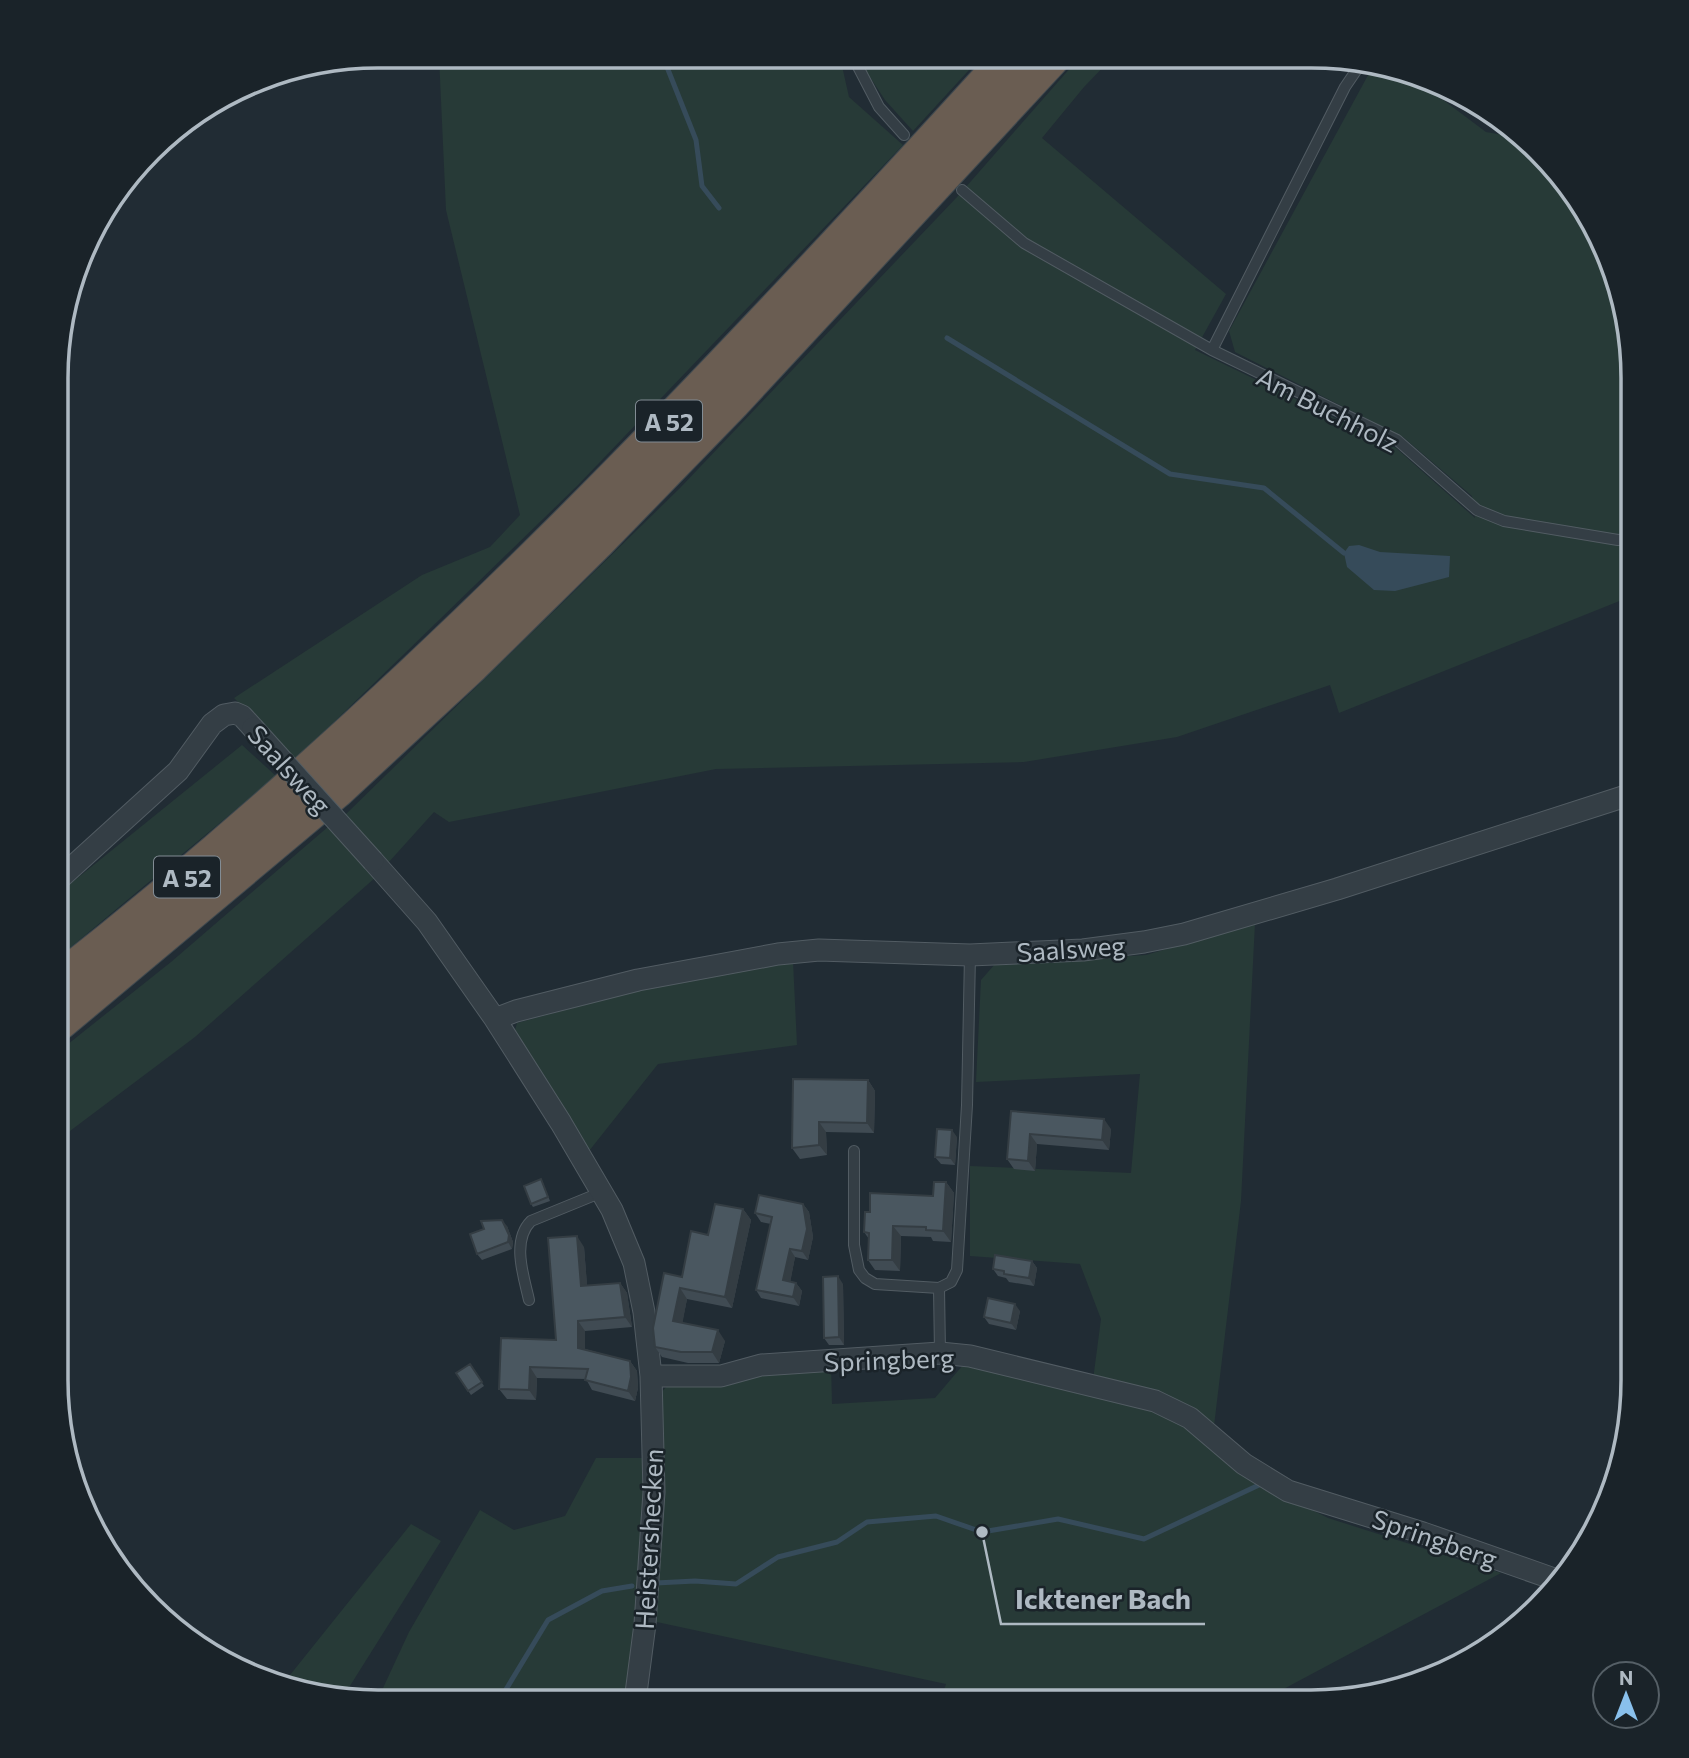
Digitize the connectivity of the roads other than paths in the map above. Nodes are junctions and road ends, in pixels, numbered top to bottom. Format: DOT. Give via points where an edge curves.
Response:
graph roads {
  1 [pos="858,68"];
  2 [pos="1001,68"];
  3 [pos="1041,68"];
  4 [pos="1356,72"];
  5 [pos="904,135"];
  6 [pos="962,190"];
  7 [pos="1212,350"];
  8 [pos="1621,540"];
  9 [pos="1621,797"];
  10 [pos="68,871"];
  11 [pos="970,955"];
  12 [pos="68,974"];
  13 [pos="68,1013"];
  14 [pos="496,1022"];
  15 [pos="854,1151"];
  16 [pos="602,1192"];
  17 [pos="939,1288"];
  18 [pos="529,1300"];
  19 [pos="940,1353"];
  20 [pos="651,1376"];
  21 [pos="1549,1577"];
  22 [pos="636,1690"];
  1 -- 5 [label="lane" via="878,107"];
  2 -- 12 [label="highway, A 52" via="712,378 450,642 314,769"];
  3 -- 13 [label="highway, A 52" via="732,401 471,664 335,790"];
  4 -- 7 [label="lane"];
  6 -- 7 [label="lane, Am Buchholz" via="1024,243"];
  7 -- 8 [label="lane, Am Buchholz" via="1397,440 1477,510 1504,521"];
  9 -- 11 [label="street, Saalsweg" via="1184,934 1083,950"];
  10 -- 14 [label="street, Saalsweg, bridge" via="178,771 212,724 235,713 427,922"];
  11 -- 14 [label="street, Saalsweg" via="819,950 778,954 638,980 516,1011"];
  11 -- 17 [label="lane" via="957,1270 951,1282"];
  14 -- 16 [label="street"];
  15 -- 17 [label="lane" via="854,1245 859,1270 875,1284"];
  16 -- 18 [label="lane" via="525,1227 520,1260"];
  16 -- 20 [label="street" via="634,1263"];
  17 -- 19 [label="lane"];
  19 -- 20 [label="street, Springberg" via="761,1365 721,1376"];
  19 -- 21 [label="street, Springberg" via="970,1356 1155,1401 1191,1418 1244,1464 1288,1491"];
  20 -- 22 [label="street, Heistershecken" via="654,1492"];
}
